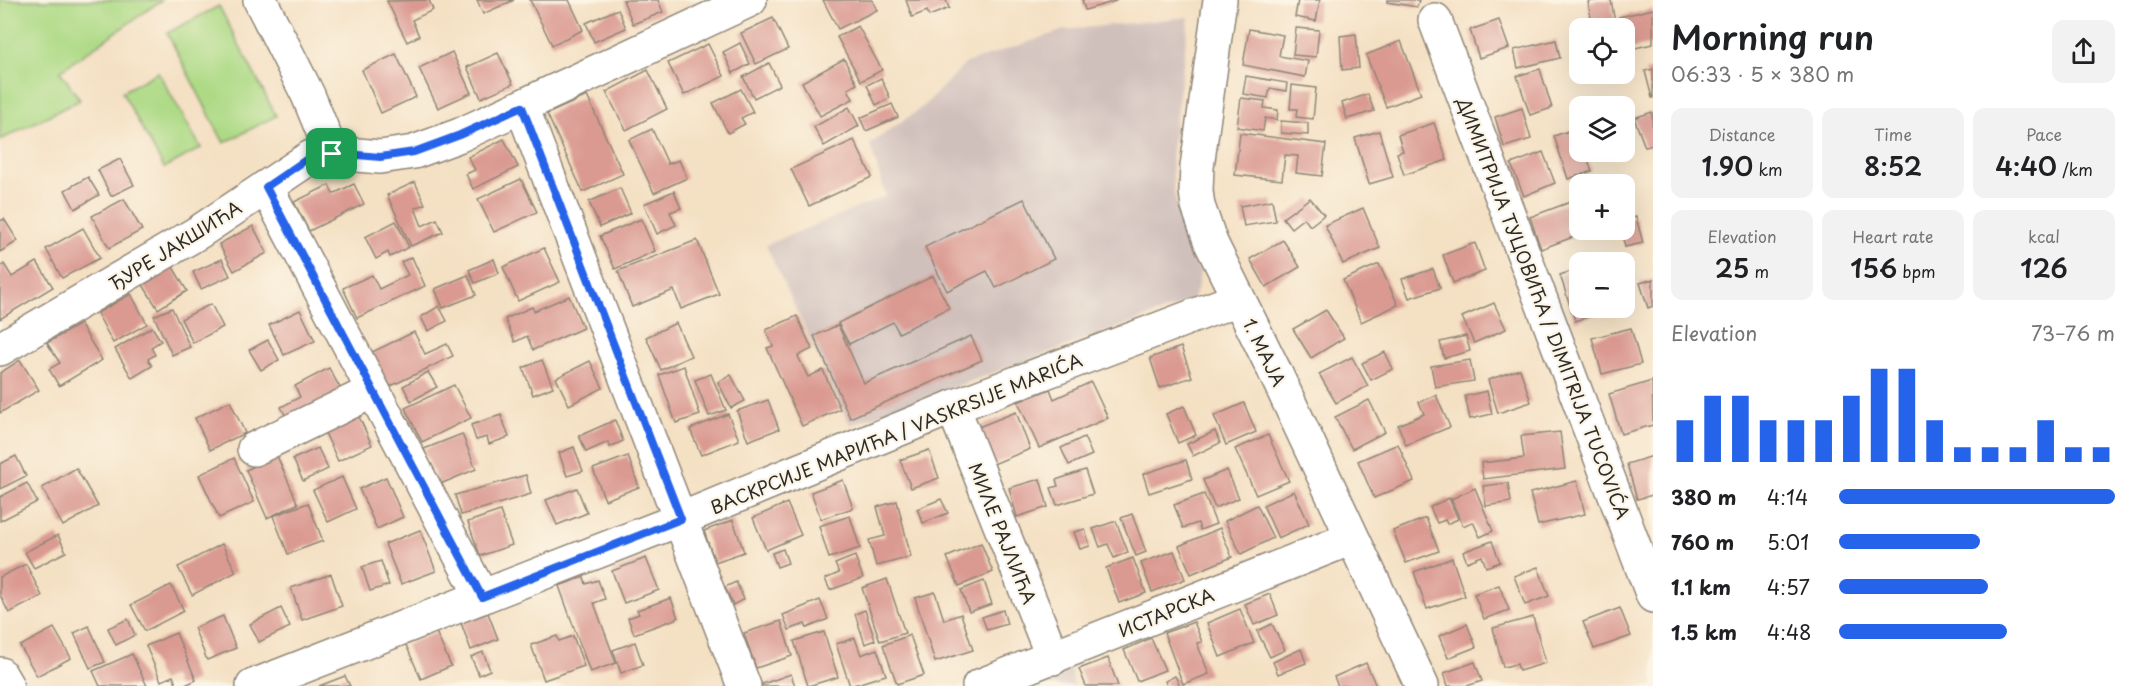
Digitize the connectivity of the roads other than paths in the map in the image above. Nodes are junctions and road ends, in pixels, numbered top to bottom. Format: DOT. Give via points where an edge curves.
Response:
graph roads {
  1 [pos="260,0"];
  2 [pos="750,0"];
  3 [pos="1220,0"];
  4 [pos="1435,20"];
  5 [pos="522,107"];
  6 [pos="332,154"];
  7 [pos="266,187"];
  8 [pos="1238,299"];
  9 [pos="0,350"];
  10 [pos="373,391"];
  11 [pos="953,408"];
  12 [pos="255,449"];
  13 [pos="681,519"];
  14 [pos="1352,538"];
  15 [pos="1653,596"];
  16 [pos="482,597"];
  17 [pos="1053,658"];
  18 [pos="0,674"];
  19 [pos="7,686"];
  20 [pos="253,686"];
  21 [pos="744,686"];
  22 [pos="979,686"];
  23 [pos="1422,686"];
  1 -- 6 [label="street" via="308,95"];
  2 -- 5 [label="street, ЂУРЕ ЈАКШИЋА"];
  3 -- 8 [label="street, 1. МАЈА" via="1196,191 1203,224"];
  4 -- 15 [label="street, ДИМИТРИЈА ТУЦОВИЋА / DIMITRIJA TUCOVIĆA"];
  5 -- 6 [label="street, ЂУРЕ ЈАКШИЋА" via="414,152 380,157"];
  5 -- 13 [label="street"];
  6 -- 7 [label="street, ЂУРЕ ЈАКШИЋА" via="310,157"];
  7 -- 9 [label="street, ЂУРЕ ЈАКШИЋА" via="199,232"];
  7 -- 10 [label="street"];
  8 -- 11 [label="street, ВАСКРСИЈЕ МАРИЋА / VASKRSIJE MARIĆA"];
  8 -- 14 [label="street, 1. МАЈА"];
  10 -- 12 [label="street"];
  10 -- 16 [label="street"];
  11 -- 13 [label="street, ВАСКРСИЈЕ МАРИЋА / VASKRSIJE MARIĆA"];
  11 -- 17 [label="street, МИЛЕ РАЈЛИЋА"];
  13 -- 16 [label="street, ВАСКРСИЈЕ МАРИЋА / VASKRSIJE MARIĆA"];
  13 -- 21 [label="street"];
  14 -- 17 [label="street, ИСТАРСКА"];
  14 -- 23 [label="street, 1. МАЈА"];
  16 -- 20 [label="street, ВАСКРСИЈЕ МАРИЋА / VASKRSIJE MARIĆA"];
  17 -- 22 [label="street, ИСТАРСКА"];
  18 -- 19 [label="street"];
}
